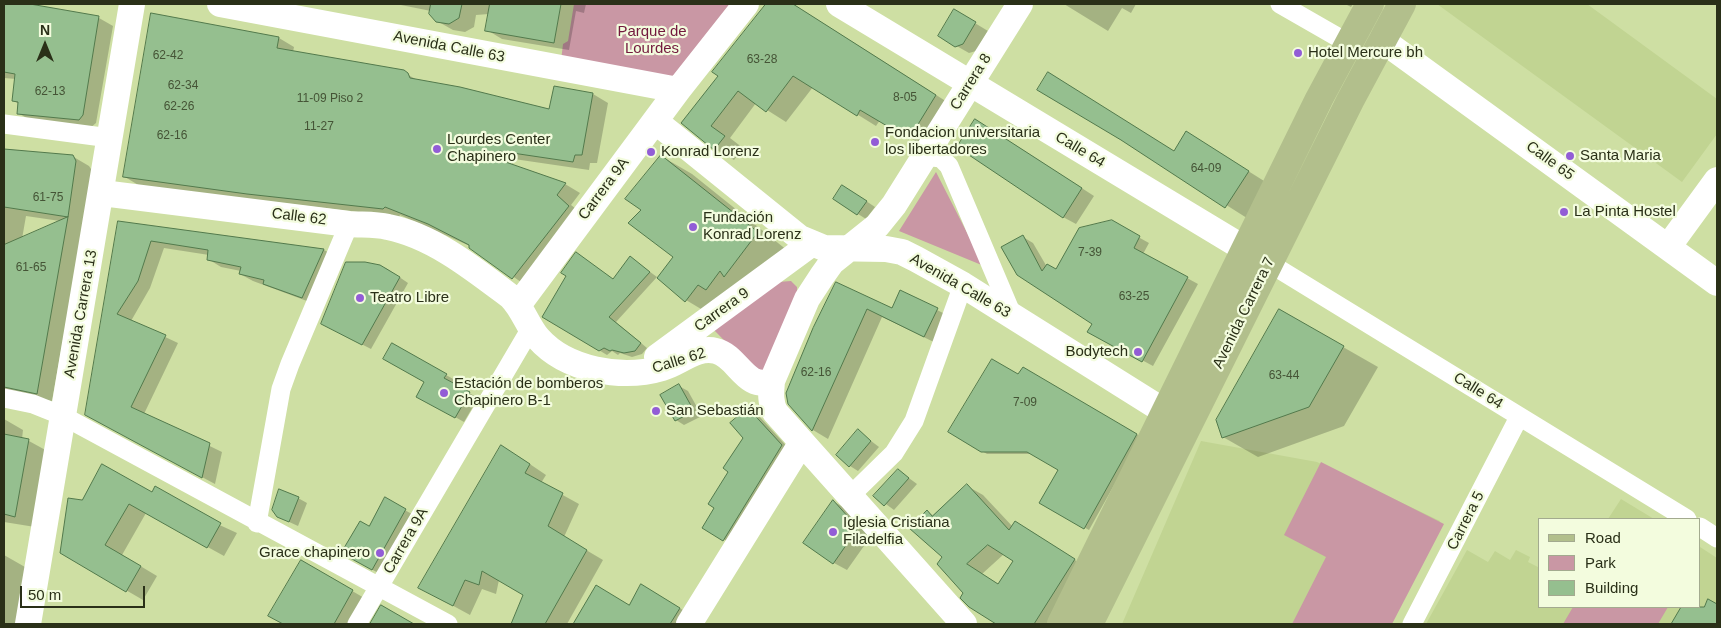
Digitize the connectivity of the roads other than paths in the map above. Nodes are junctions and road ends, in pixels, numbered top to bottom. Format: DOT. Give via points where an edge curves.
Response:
graph roads {
  1 [pos="132,4"];
  2 [pos="220,4"];
  3 [pos="746,4"];
  4 [pos="839,4"];
  5 [pos="1020,4"];
  6 [pos="1280,4"];
  7 [pos="1370,4"];
  8 [pos="1402,4"];
  9 [pos="1382,40"];
  10 [pos="1348,43"];
  11 [pos="970,83"];
  12 [pos="678,90"];
  13 [pos="655,121"];
  14 [pos="4,124"];
  15 [pos="110,138"];
  16 [pos="925,156"];
  17 [pos="1717,180"];
  18 [pos="102,193"];
  19 [pos="349,224"];
  20 [pos="812,244"];
  21 [pos="1668,247"];
  22 [pos="1245,249"];
  23 [pos="844,250"];
  24 [pos="1269,263"];
  25 [pos="773,274"];
  26 [pos="1717,283"];
  27 [pos="963,285"];
  28 [pos="807,299"];
  29 [pos="518,304"];
  30 [pos="1013,317"];
  31 [pos="531,328"];
  32 [pos="630,372"];
  33 [pos="772,381"];
  34 [pos="4,398"];
  35 [pos="63,416"];
  36 [pos="1519,417"];
  37 [pos="1177,419"];
  38 [pos="802,442"];
  39 [pos="850,496"];
  40 [pos="1685,518"];
  41 [pos="257,523"];
  42 [pos="1701,528"];
  43 [pos="1717,538"];
  44 [pos="379,587"];
  45 [pos="28,624"];
  46 [pos="357,624"];
  47 [pos="448,624"];
  48 [pos="689,624"];
  49 [pos="964,624"];
  50 [pos="1061,624"];
  51 [pos="1089,624"];
  52 [pos="1412,624"];
  1 -- 15 [label="street, Avenida Carrera 13"];
  2 -- 12 [label="street, Avenida Calle 63"];
  3 -- 12 [label="street, Carrera 9A"];
  4 -- 11 [label="street, Calle 64"];
  5 -- 11 [label="street, Carrera 8"];
  6 -- 10 [label="street"];
  7 -- 10 [label="main road, Avenida Carrera 7"];
  8 -- 9 [label="main road, Avenida Carrera 7"];
  9 -- 21 [label="street, Calle 65"];
  9 -- 24 [label="main road, Avenida Carrera 7"];
  10 -- 22 [label="main road, Avenida Carrera 7"];
  11 -- 16 [label="street, Carrera 8"];
  11 -- 22 [label="street, Calle 64"];
  12 -- 13 [label="street, Carrera 9A"];
  13 -- 20 [label="street, Avenida Calle 63" via="785,228"];
  13 -- 29 [label="street, Carrera 9A"];
  14 -- 15 [label="street"];
  15 -- 18 [label="street, Avenida Carrera 13"];
  16 -- 23 [label="street, Carrera 8" via="886,216 863,238"];
  16 -- 30 [label="street" via="942,158 949,166"];
  17 -- 21 [label="street"];
  18 -- 19 [label="street, Calle 62"];
  18 -- 35 [label="street, Avenida Carrera 13"];
  19 -- 29 [label="street, Calle 62" via="386,226 436,245"];
  19 -- 41 [label="street" via="290,364 282,390"];
  20 -- 23 [label="street, Avenida Calle 63"];
  20 -- 25 [label="street, Carrera 9"];
  21 -- 26 [label="street, Calle 65"];
  22 -- 37 [label="main road, Avenida Carrera 7"];
  23 -- 27 [label="street, Avenida Calle 63" via="902,252"];
  23 -- 28 [label="street"];
  24 -- 36 [label="street, Calle 64"];
  24 -- 37 [label="main road, Avenida Carrera 7"];
  25 -- 28 [label="street" via="792,276 799,282"];
  25 -- 32 [label="street, Carrera 9" via="664,352"];
  27 -- 30 [label="street, Avenida Calle 63"];
  27 -- 39 [label="street" via="914,421 894,453"];
  28 -- 33 [label="street"];
  29 -- 31 [label="street, Calle 62"];
  30 -- 37 [label="street, Avenida Calle 63"];
  31 -- 32 [label="street, Calle 62" via="543,343 570,362"];
  31 -- 44 [label="street, Carrera 9A"];
  32 -- 33 [label="street, Calle 62" via="664,367 707,350 724,354 751,380 765,384"];
  33 -- 38 [label="street" via="772,406"];
  34 -- 35 [label="street" via="33,404"];
  35 -- 41 [label="street"];
  35 -- 45 [label="street, Avenida Carrera 13"];
  36 -- 40 [label="street, Calle 64"];
  36 -- 52 [label="street, Carrera 5"];
  37 -- 50 [label="main road, Avenida Carrera 7"];
  37 -- 51 [label="main road, Avenida Carrera 7"];
  38 -- 39 [label="street"];
  38 -- 48 [label="street"];
  39 -- 49 [label="street"];
  41 -- 44 [label="street"];
  42 -- 43 [label="street"];
  44 -- 46 [label="street, Carrera 9A"];
  44 -- 47 [label="street"];
}
